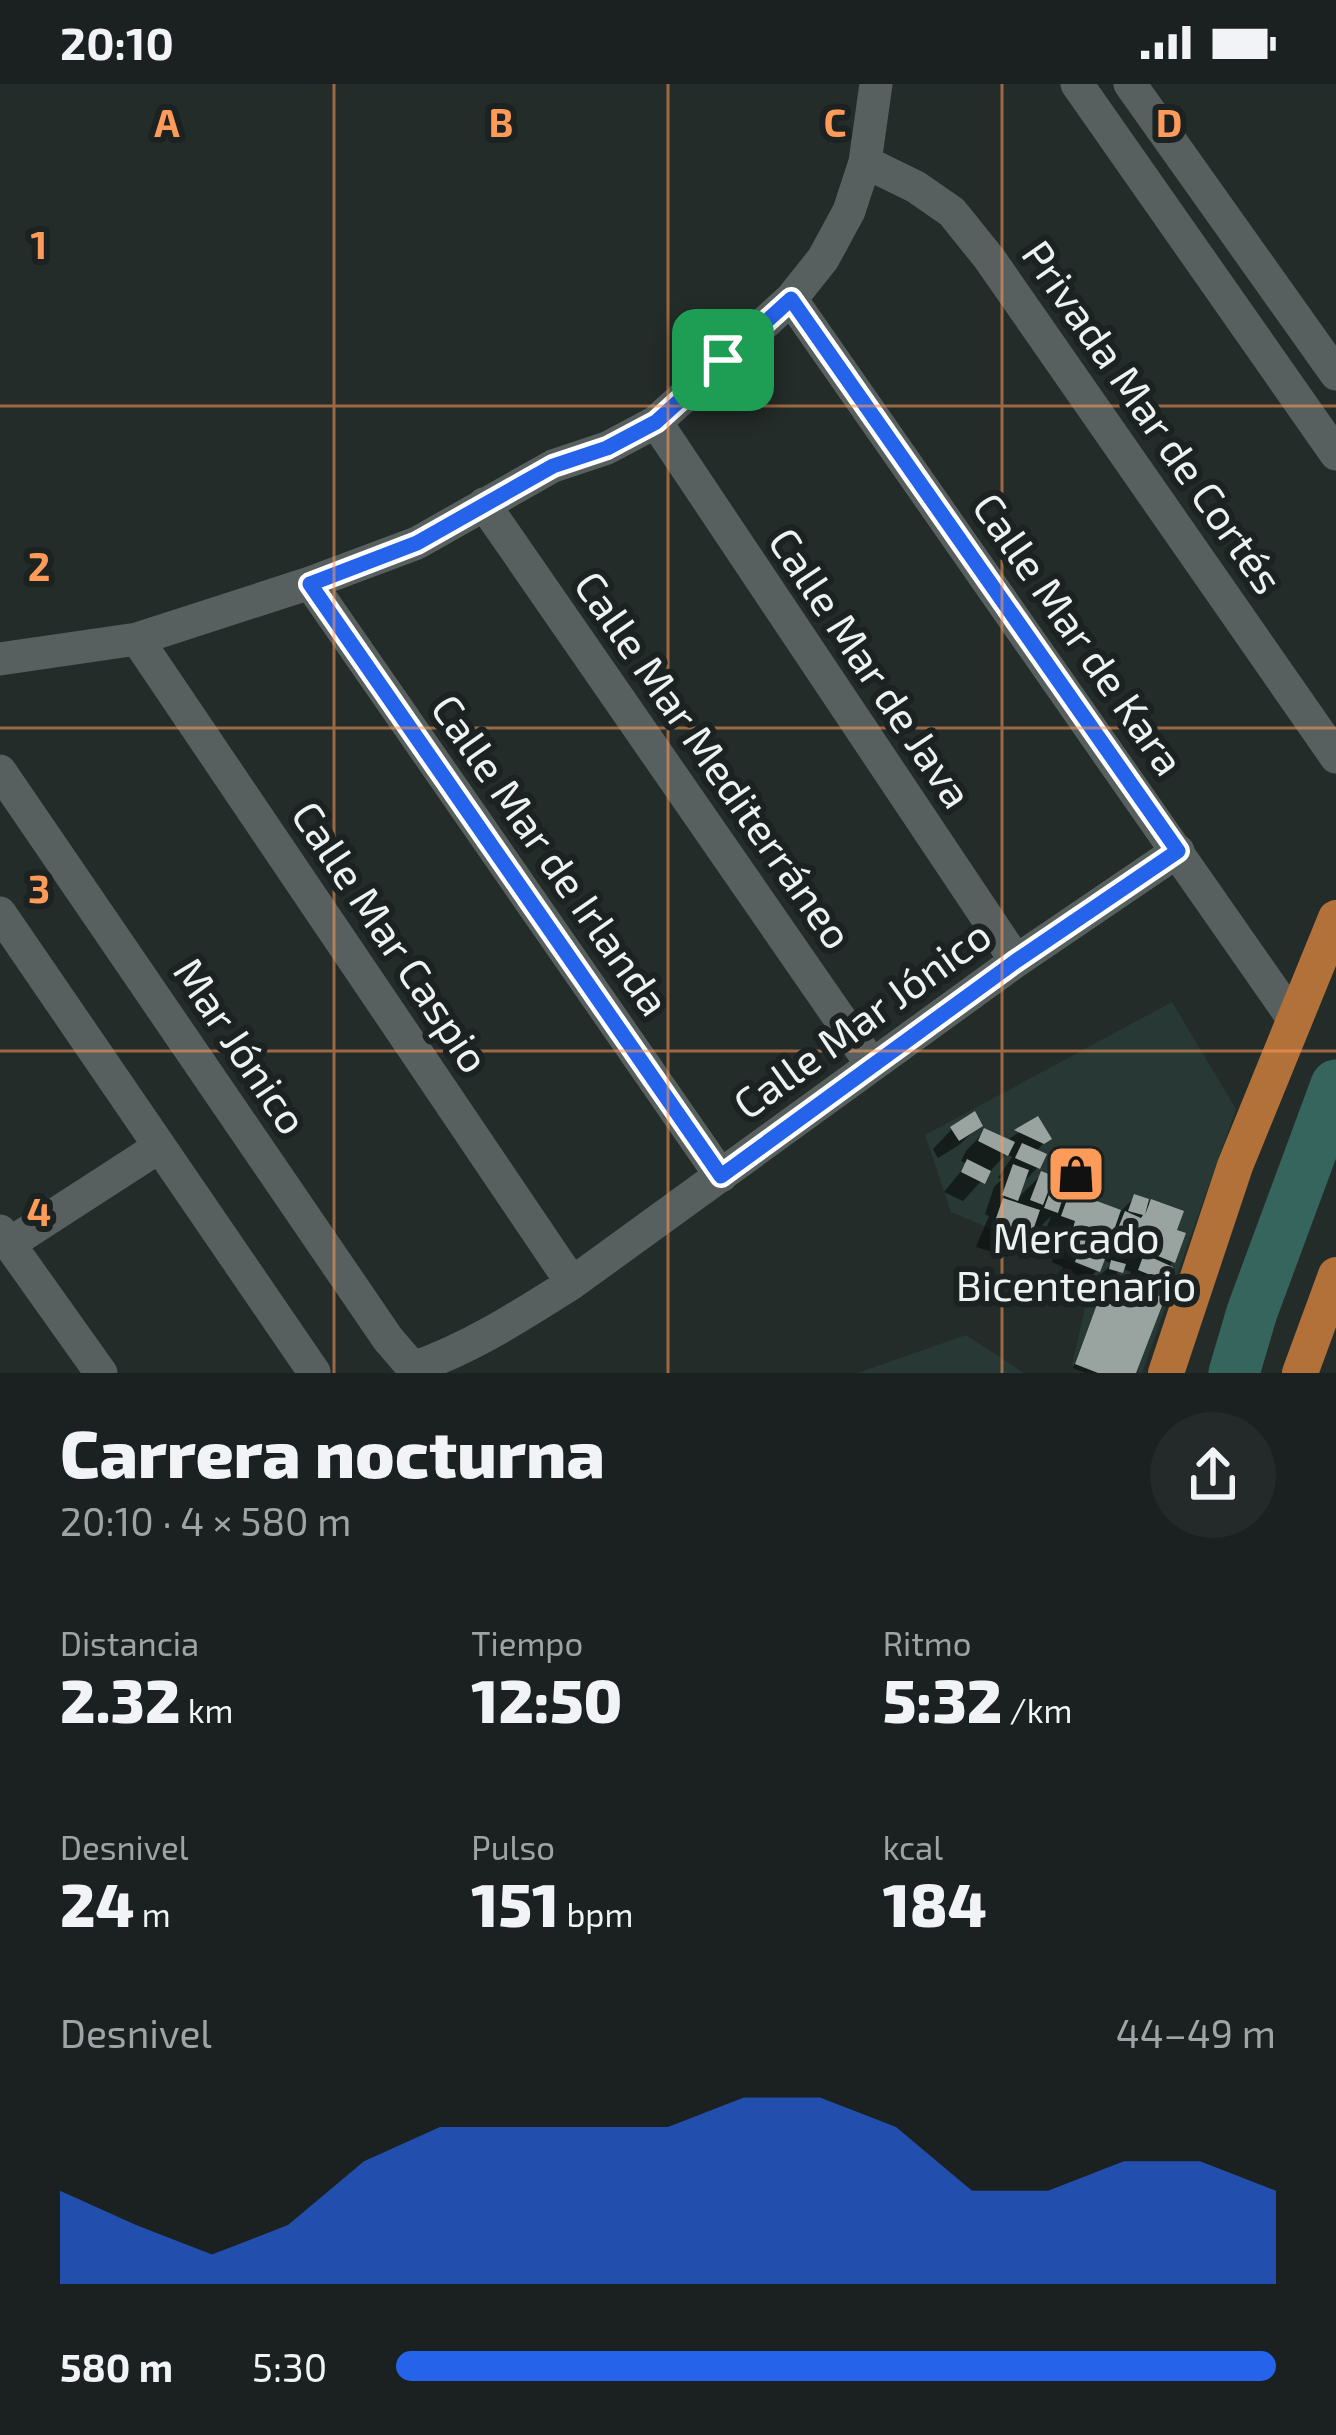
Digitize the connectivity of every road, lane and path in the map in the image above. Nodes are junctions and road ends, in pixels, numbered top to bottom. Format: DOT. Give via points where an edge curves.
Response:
graph roads {
  1 [pos="876,84"];
  2 [pos="1077,84"];
  3 [pos="1130,84"];
  4 [pos="865,162"];
  5 [pos="791,299"];
  6 [pos="1336,374"];
  7 [pos="656,422"];
  8 [pos="1336,454"];
  9 [pos="484,504"];
  10 [pos="310,584"];
  11 [pos="137,639"];
  12 [pos="0,659"];
  13 [pos="1336,758"];
  14 [pos="0,771"];
  15 [pos="1178,851"];
  16 [pos="0,913"];
  17 [pos="1336,918"];
  18 [pos="1016,961"];
  19 [pos="1294,1020"];
  20 [pos="872,1065"];
  21 [pos="159,1147"];
  22 [pos="721,1176"];
  23 [pos="5,1238"];
  24 [pos="572,1283"];
  25 [pos="1333,1289"];
  26 [pos="412,1368"];
  27 [pos="314,1372"];
  28 [pos="101,1373"];
  29 [pos="1166,1373"];
  30 [pos="1300,1373"];
  1 -- 4 [label="street"];
  2 -- 8 [label="street"];
  3 -- 6 [label="street"];
  4 -- 5 [label="street" via="841,227"];
  4 -- 13 [label="street, Privada Mar de Cortés" via="952,212 977,242"];
  5 -- 7 [label="street"];
  5 -- 15 [label="street, Calle Mar de Kara"];
  7 -- 9 [label="street"];
  7 -- 18 [label="street, Calle Mar de Java"];
  9 -- 10 [label="street" via="417,543"];
  9 -- 20 [label="street, Calle Mar Mediterráneo"];
  10 -- 11 [label="street"];
  10 -- 22 [label="street, Calle Mar de Irlanda"];
  11 -- 12 [label="street"];
  11 -- 24 [label="street, Calle Mar Caspio"];
  14 -- 26 [label="street, Mar Jónico"];
  15 -- 18 [label="street, Calle Mar Jónico"];
  15 -- 19 [label="street, Calle Mar de Kara"];
  16 -- 21 [label="street"];
  17 -- 19 [label="main road"];
  18 -- 20 [label="street, Calle Mar Jónico"];
  19 -- 29 [label="main road"];
  20 -- 22 [label="street, Calle Mar Jónico"];
  21 -- 23 [label="street"];
  21 -- 27 [label="street"];
  22 -- 24 [label="street, Calle Mar Jónico"];
  23 -- 28 [label="street"];
  24 -- 26 [label="street, Calle Mar Jónico" via="495,1332"];
  25 -- 30 [label="main road"];
}
